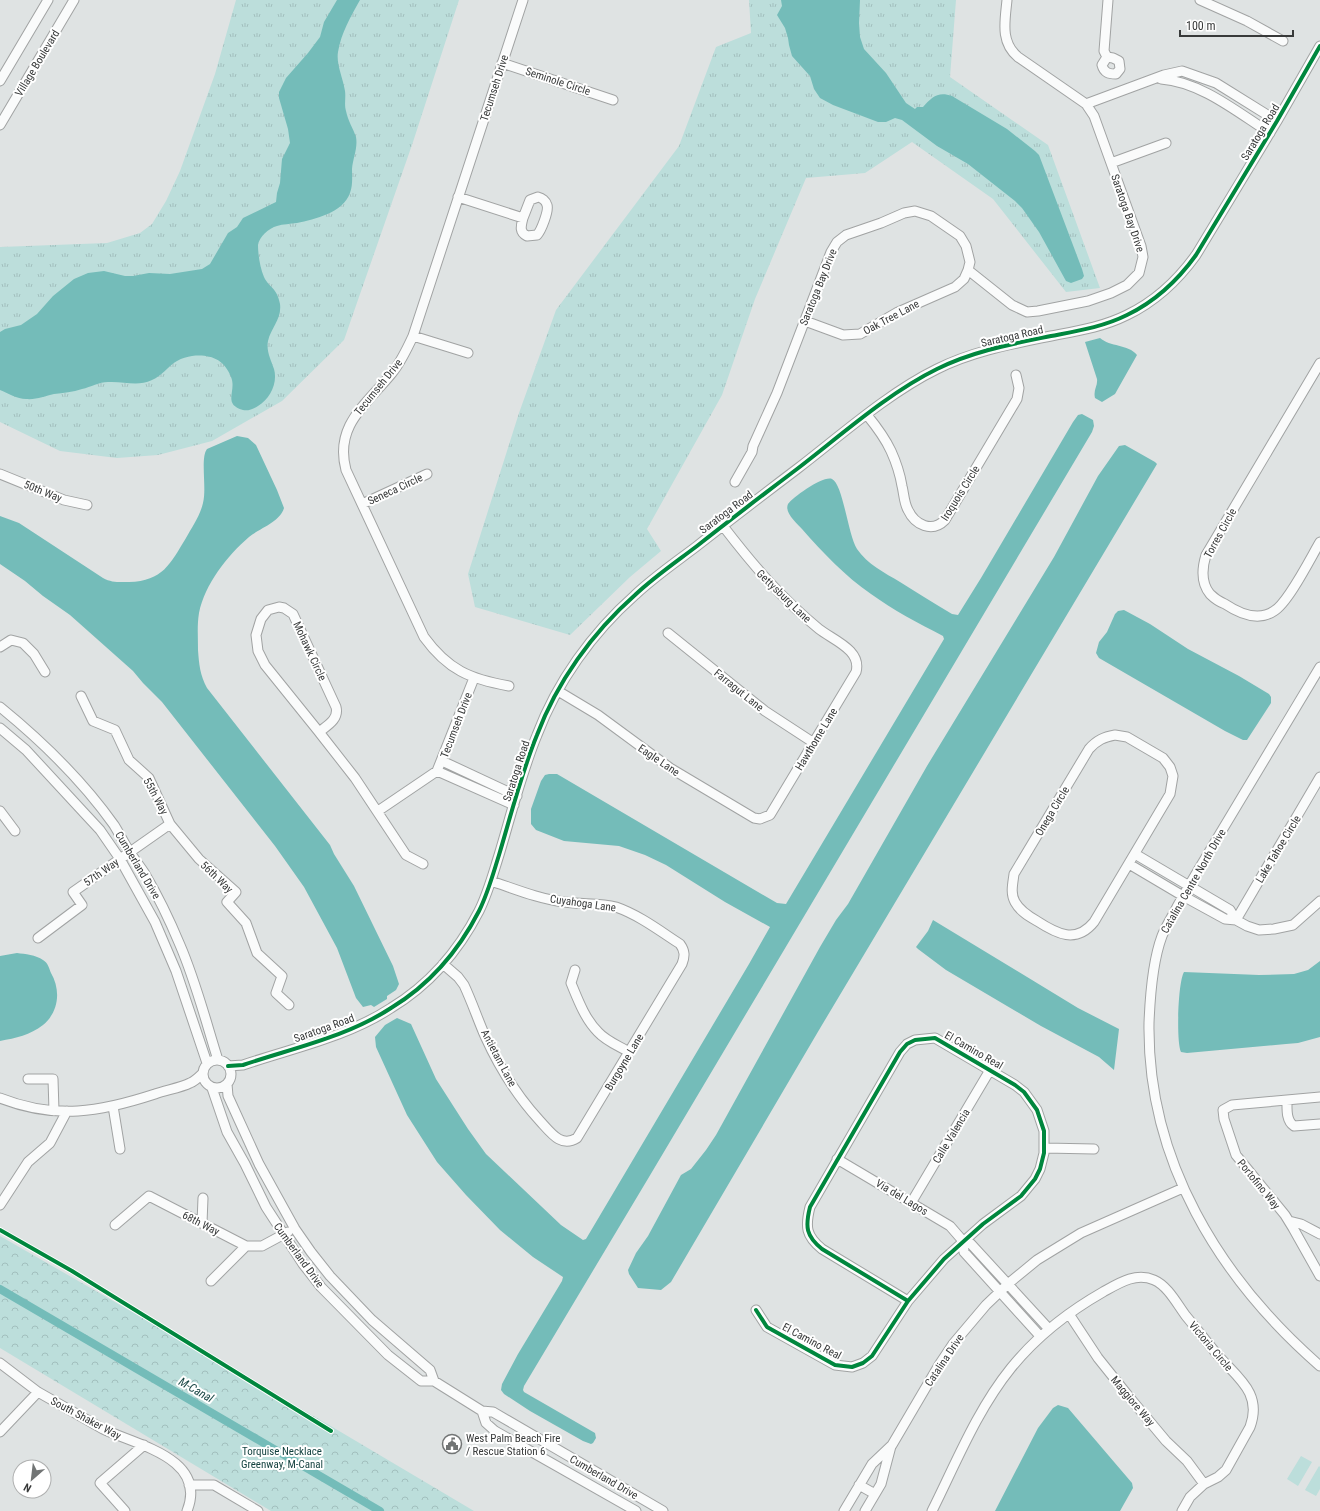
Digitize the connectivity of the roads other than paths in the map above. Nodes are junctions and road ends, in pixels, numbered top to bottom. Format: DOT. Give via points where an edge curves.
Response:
graph roads {
  1 [pos="48,0"];
  2 [pos="74,0"];
  3 [pos="523,0"];
  4 [pos="1007,0"];
  5 [pos="1108,0"];
  6 [pos="1200,0"];
  7 [pos="1283,41"];
  8 [pos="1320,46"];
  9 [pos="1106,57"];
  10 [pos="502,63"];
  11 [pos="1158,78"];
  12 [pos="0,81"];
  13 [pos="613,100"];
  14 [pos="1086,104"];
  15 [pos="1277,121"];
  16 [pos="0,125"];
  17 [pos="1270,132"];
  18 [pos="1166,143"];
  19 [pos="1111,163"];
  20 [pos="458,197"];
  21 [pos="523,218"];
  22 [pos="968,270"];
  23 [pos="804,321"];
  24 [pos="412,336"];
  25 [pos="468,353"];
  26 [pos="1320,363"];
  27 [pos="1016,375"];
  28 [pos="867,415"];
  29 [pos="0,474"];
  30 [pos="427,474"];
  31 [pos="735,482"];
  32 [pos="87,504"];
  33 [pos="362,504"];
  34 [pos="723,526"];
  35 [pos="1320,542"];
  36 [pos="668,633"];
  37 [pos="0,647"];
  38 [pos="855,656"];
  39 [pos="1320,667"];
  40 [pos="45,672"];
  41 [pos="474,678"];
  42 [pos="509,686"];
  43 [pos="558,691"];
  44 [pos="81,696"];
  45 [pos="0,707"];
  46 [pos="0,728"];
  47 [pos="319,732"];
  48 [pos="814,743"];
  49 [pos="442,761"];
  50 [pos="437,771"];
  51 [pos="1320,777"];
  52 [pos="516,801"];
  53 [pos="0,811"];
  54 [pos="378,811"];
  55 [pos="765,817"];
  56 [pos="170,824"];
  57 [pos="15,831"];
  58 [pos="130,852"];
  59 [pos="1135,854"];
  60 [pos="120,859"];
  61 [pos="423,864"];
  62 [pos="1129,864"];
  63 [pos="491,881"];
  64 [pos="1189,886"];
  65 [pos="1183,896"];
  66 [pos="1320,901"];
  67 [pos="1236,920"];
  68 [pos="38,938"];
  69 [pos="443,964"];
  70 [pos="575,970"];
  71 [pos="675,976"];
  72 [pos="289,1005"];
  73 [pos="629,1052"];
  74 [pos="218,1060"];
  75 [pos="207,1063"];
  76 [pos="228,1066"];
  77 [pos="244,1066"];
  78 [pos="990,1070"];
  79 [pos="202,1074"];
  80 [pos="28,1079"];
  81 [pos="229,1081"];
  82 [pos="191,1083"];
  83 [pos="210,1086"];
  84 [pos="1320,1097"];
  85 [pos="0,1098"];
  86 [pos="1287,1100"];
  87 [pos="113,1106"];
  88 [pos="54,1111"];
  89 [pos="67,1111"];
  90 [pos="1320,1124"];
  91 [pos="567,1142"];
  92 [pos="1045,1148"];
  93 [pos="120,1149"];
  94 [pos="1094,1149"];
  95 [pos="837,1159"];
  96 [pos="1183,1188"];
  97 [pos="203,1198"];
  98 [pos="911,1203"];
  99 [pos="0,1205"];
  100 [pos="1288,1221"];
  101 [pos="202,1223"];
  102 [pos="115,1225"];
  103 [pos="295,1229"];
  104 [pos="1320,1234"];
  105 [pos="284,1235"];
  106 [pos="963,1241"];
  107 [pos="246,1246"];
  108 [pos="1308,1256"];
  109 [pos="1320,1262"];
  110 [pos="1320,1276"];
  111 [pos="212,1281"];
  112 [pos="1009,1283"];
  113 [pos="1000,1291"];
  114 [pos="908,1301"];
  115 [pos="756,1310"];
  116 [pos="1069,1314"];
  117 [pos="1049,1329"];
  118 [pos="1040,1336"];
  119 [pos="0,1363"];
  120 [pos="1320,1366"];
  121 [pos="434,1381"];
  122 [pos="38,1392"];
  123 [pos="482,1411"];
  124 [pos="0,1432"];
  125 [pos="144,1445"];
  126 [pos="892,1445"];
  127 [pos="1204,1484"];
  128 [pos="189,1485"];
  129 [pos="858,1485"];
  130 [pos="875,1494"];
  131 [pos="125,1511"];
  132 [pos="187,1511"];
  133 [pos="258,1511"];
  134 [pos="636,1511"];
  135 [pos="664,1511"];
  136 [pos="844,1511"];
  137 [pos="865,1511"];
  138 [pos="932,1511"];
  139 [pos="1182,1511"];
  1 -- 12 [label="street, Village Boulevard"];
  2 -- 16 [label="street, Village Boulevard"];
  3 -- 10 [label="street, Tecumseh Drive"];
  4 -- 14 [label="street, Saratoga Bay Drive" via="1004,33 1010,49"];
  5 -- 9 [label="street" via="1104,51"];
  6 -- 7 [label="street"];
  8 -- 15 [label="street, Saratoga Road"];
  10 -- 13 [label="street, Seminole Circle"];
  10 -- 20 [label="street, Tecumseh Drive"];
  11 -- 14 [label="street"];
  11 -- 15 [label="street" via="1182,71 1216,83"];
  11 -- 17 [label="street" via="1172,80 1202,91"];
  14 -- 19 [label="street, Saratoga Bay Drive" via="1094,116"];
  15 -- 17 [label="street, Saratoga Road"];
  17 -- 28 [label="street, Saratoga Road" via="1196,255 1176,280 1157,297 1111,322 1002,346 958,360 914,382"];
  18 -- 19 [label="street"];
  19 -- 22 [label="street, Saratoga Bay Drive" via="1143,251 1142,268 1132,282 1100,298 1033,312 1017,308"];
  20 -- 21 [label="street"];
  20 -- 24 [label="street, Tecumseh Drive"];
  22 -- 23 [label="street, Oak Tree Lane" via="956,287 898,312 860,334 843,335"];
  22 -- 23 [label="street, Saratoga Bay Drive" via="968,251 960,236 926,213 904,213 851,232 837,242"];
  23 -- 31 [label="street, Saratoga Bay Drive" via="752,452"];
  24 -- 25 [label="street"];
  24 -- 33 [label="street, Tecumseh Drive" via="399,364 355,416 346,432 343,445 344,464"];
  26 -- 35 [label="street, Torres Circle" via="1206,556 1203,571 1206,587 1210,594 1241,613 1255,616 1269,614 1285,601"];
  27 -- 28 [label="street, Iroquois Circle" via="1019,388 1017,399 944,520 936,526 924,526 911,515 891,452"];
  28 -- 34 [label="street, Saratoga Road"];
  29 -- 32 [label="street, 50th Way" via="64,500"];
  30 -- 33 [label="street, Seneca Circle"];
  33 -- 41 [label="street, Tecumseh Drive" via="424,637 441,658"];
  34 -- 38 [label="street, Gettysburg Lane" via="780,594"];
  34 -- 43 [label="street, Saratoga Road" via="652,580 614,614 585,649"];
  36 -- 48 [label="street, Farragut Lane" via="765,711"];
  37 -- 40 [label="street" via="11,640 24,643"];
  38 -- 48 [label="street, Hawthorne Lane" via="856,672"];
  39 -- 64 [label="street, Catalina Centre North Drive"];
  41 -- 42 [label="street, Tecumseh Drive"];
  41 -- 49 [label="street, Tecumseh Drive"];
  43 -- 52 [label="street, Saratoga Road" via="538,732"];
  43 -- 55 [label="street, Eagle Lane" via="598,715 688,779 754,818"];
  44 -- 56 [label="street, 55th Way" via="93,721 115,730 129,760 149,778"];
  45 -- 58 [label="street, Cumberland Drive" via="26,728 73,774 115,826"];
  46 -- 60 [label="street, Cumberland Drive" via="26,750 100,830"];
  47 -- 47 [label="street, Mohawk Circle" via="265,665 258,651 258,624 264,614 273,608 284,608 293,614 336,706 336,717"];
  47 -- 54 [label="street, Mohawk Circle"];
  48 -- 55 [label="street, Hawthorne Lane" via="774,810"];
  49 -- 50 [label="street"];
  49 -- 52 [label="street, Tecumseh Drive"];
  50 -- 52 [label="street, Tecumseh Drive"];
  50 -- 54 [label="street"];
  51 -- 67 [label="street, Lake Tahoe Circle"];
  52 -- 63 [label="street, Saratoga Road"];
  53 -- 57 [label="street"];
  54 -- 61 [label="street, Mohawk Circle" via="406,855"];
  56 -- 58 [label="street, 55th Way"];
  56 -- 72 [label="street, 56th Way" via="199,860 236,892 227,902 246,923 256,953 282,976 276,992"];
  58 -- 60 [label="street, 57th Way"];
  58 -- 74 [label="street, Cumberland Drive" via="145,875 181,946"];
  59 -- 62 [label="street, Onega Circle"];
  59 -- 62 [label="street, Onega Circle" via="1170,794 1173,776 1163,758 1127,737 1104,737 1089,749 1014,874 1014,900 1021,911 1055,932 1065,935 1082,932 1089,929 1094,922"];
  59 -- 64 [label="street"];
  60 -- 68 [label="street, 57th Way" via="73,892 82,905"];
  60 -- 75 [label="street, Cumberland Drive" via="158,929 176,971"];
  62 -- 65 [label="street"];
  63 -- 69 [label="street, Saratoga Road" via="470,928"];
  63 -- 71 [label="street, Cuyahoga Lane" via="552,900 600,904 628,912 680,944 684,959"];
  64 -- 65 [label="street, Catalina Centre North Drive"];
  64 -- 67 [label="street" via="1230,910"];
  65 -- 67 [label="street" via="1226,919"];
  65 -- 96 [label="street, Catalina Centre North Drive" via="1162,936 1152,987 1149,1038 1150,1064 1158,1115"];
  66 -- 67 [label="street" via="1293,925 1280,928 1259,930"];
  69 -- 77 [label="street, Saratoga Road" via="411,995 373,1019 340,1034"];
  69 -- 91 [label="street, Antietam Lane" via="464,985 496,1059 518,1094 553,1135"];
  70 -- 73 [label="street" via="571,983 591,1024 608,1040"];
  71 -- 73 [label="street, Burgoyne Lane"];
  73 -- 91 [label="street, Burgoyne Lane" via="581,1133"];
  74 -- 75 [label="street"];
  74 -- 76 [label="street"];
  75 -- 79 [label="street"];
  76 -- 77 [label="street, Saratoga Road"];
  76 -- 81 [label="street, Cumberland Drive"];
  77 -- 81 [label="street, Saratoga Road"];
  78 -- 92 [label="street, El Camino Real" via="1015,1085 1031,1101 1042,1120"];
  78 -- 95 [label="street, El Camino Real" via="935,1038 916,1040 907,1044"];
  78 -- 98 [label="street, Calle Valencia"];
  79 -- 82 [label="street"];
  79 -- 83 [label="street, Cumberland Drive"];
  80 -- 88 [label="street" via="53,1079"];
  81 -- 83 [label="street" via="220,1088"];
  81 -- 103 [label="street, Cumberland Drive" via="228,1096 246,1137"];
  82 -- 83 [label="street"];
  82 -- 87 [label="street"];
  83 -- 105 [label="street, Cumberland Drive" via="227,1132"];
  84 -- 86 [label="street, Portofino Way"];
  85 -- 88 [label="street"];
  86 -- 90 [label="street" via="1291,1124"];
  86 -- 100 [label="street, Portofino Way" via="1232,1105 1223,1110 1236,1155"];
  87 -- 89 [label="street"];
  87 -- 93 [label="street"];
  88 -- 89 [label="street"];
  89 -- 99 [label="street" via="50,1143 28,1162"];
  92 -- 94 [label="street"];
  92 -- 106 [label="street, El Camino Real" via="1040,1169 1021,1196"];
  95 -- 98 [label="street, Via del Lagos"];
  95 -- 114 [label="street, El Camino Real" via="810,1207 806,1220 812,1242"];
  96 -- 112 [label="street" via="1081,1233 1037,1260"];
  96 -- 120 [label="street, Catalina Centre North Drive" via="1211,1239 1244,1287 1282,1331"];
  97 -- 101 [label="street"];
  98 -- 106 [label="street, Via del Lagos" via="945,1223"];
  100 -- 104 [label="street" via="1301,1224"];
  100 -- 108 [label="street, Portofino Way"];
  101 -- 102 [label="street, 68th Way" via="149,1196"];
  101 -- 107 [label="street, 68th Way"];
  103 -- 105 [label="street"];
  103 -- 121 [label="street, Cumberland Drive" via="345,1292 372,1320 430,1370"];
  105 -- 107 [label="street" via="262,1246"];
  105 -- 121 [label="street, Cumberland Drive" via="321,1287 388,1355 421,1381"];
  106 -- 112 [label="street, Via del Lagos" via="971,1244"];
  106 -- 113 [label="street, Via del Lagos" via="964,1252"];
  106 -- 114 [label="street, El Camino Real"];
  107 -- 111 [label="street"];
  108 -- 109 [label="street"];
  108 -- 110 [label="street, Portofino Way"];
  112 -- 113 [label="street, Catalina Drive"];
  112 -- 117 [label="street"];
  113 -- 118 [label="street"];
  113 -- 126 [label="street, Catalina Drive" via="953,1344"];
  114 -- 115 [label="street, El Camino Real" via="872,1356 863,1363 847,1367 836,1365 767,1327"];
  116 -- 117 [label="street, Victoria Circle"];
  116 -- 127 [label="street, Maggiore Way" via="1098,1358"];
  116 -- 127 [label="street, Victoria Circle" via="1131,1278 1153,1279 1167,1290 1245,1386 1254,1404 1253,1420 1226,1470"];
  117 -- 118 [label="street, Victoria Circle"];
  118 -- 138 [label="street, Victoria Circle" via="1011,1368 982,1411"];
  119 -- 122 [label="street, South Shaker Way"];
  121 -- 123 [label="street, Cumberland Drive"];
  122 -- 124 [label="street"];
  122 -- 125 [label="street, South Shaker Way" via="108,1432"];
  123 -- 134 [label="street, Cumberland Drive" via="486,1423 495,1432"];
  123 -- 135 [label="street, Cumberland Drive" via="493,1412"];
  125 -- 128 [label="street, South Shaker Way" via="175,1462 185,1474"];
  125 -- 131 [label="street" via="100,1483"];
  126 -- 129 [label="street, Catalina Drive" via="872,1464"];
  126 -- 130 [label="street, Catalina Drive" via="881,1484"];
  127 -- 139 [label="street, Victoria Circle" via="1190,1496"];
  128 -- 132 [label="street" via="190,1500"];
  128 -- 133 [label="street" via="214,1485"];
  129 -- 130 [label="street"];
  129 -- 136 [label="street, Catalina Drive"];
  130 -- 137 [label="street, Catalina Drive"];
}
